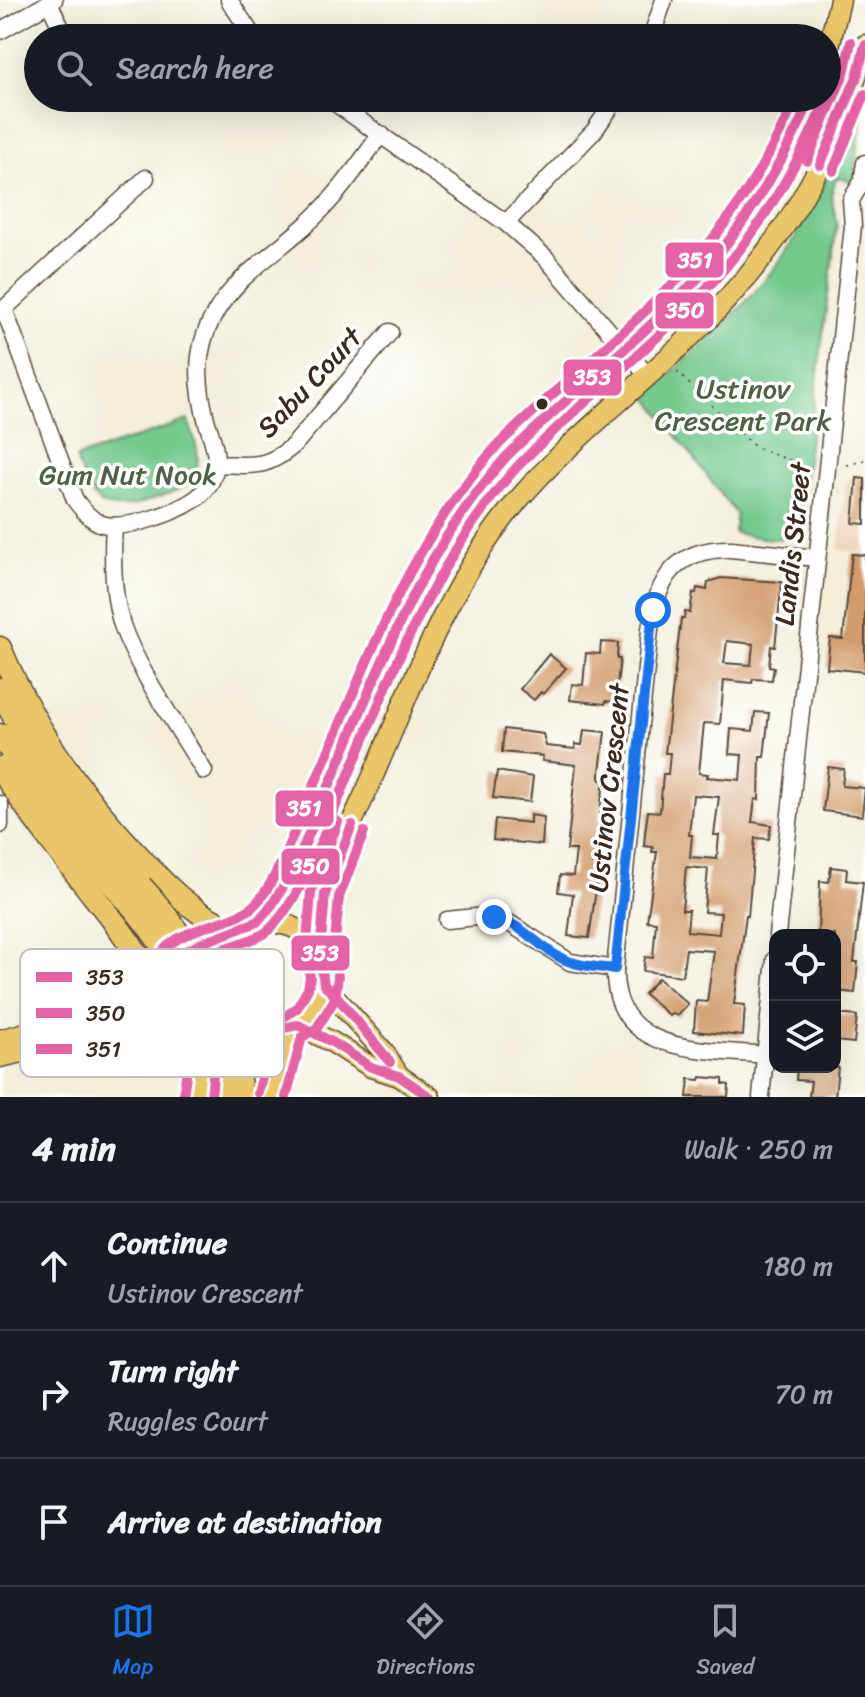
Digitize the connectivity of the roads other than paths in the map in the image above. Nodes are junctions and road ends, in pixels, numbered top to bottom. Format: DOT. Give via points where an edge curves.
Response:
graph roads {
  1 [pos="229,0"];
  2 [pos="664,0"];
  3 [pos="840,0"];
  4 [pos="51,2"];
  5 [pos="60,24"];
  6 [pos="245,24"];
  7 [pos="656,24"];
  8 [pos="834,24"];
  9 [pos="0,31"];
  10 [pos="865,45"];
  11 [pos="841,60"];
  12 [pos="857,77"];
  13 [pos="349,112"];
  14 [pos="607,112"];
  15 [pos="805,112"];
  16 [pos="381,134"];
  17 [pos="865,163"];
  18 [pos="146,178"];
  19 [pos="506,223"];
  20 [pos="859,236"];
  21 [pos="2,311"];
  22 [pos="390,332"];
  23 [pos="623,347"];
  24 [pos="647,375"];
  25 [pos="216,464"];
  26 [pos="114,526"];
  27 [pos="816,558"];
  28 [pos="0,648"];
  29 [pos="0,689"];
  30 [pos="0,735"];
  31 [pos="0,768"];
  32 [pos="204,771"];
  33 [pos="0,804"];
  34 [pos="0,825"];
  35 [pos="134,892"];
  36 [pos="447,920"];
  37 [pos="259,922"];
  38 [pos="778,929"];
  39 [pos="234,930"];
  40 [pos="131,944"];
  41 [pos="131,949"];
  42 [pos="135,949"];
  43 [pos="166,949"];
  44 [pos="186,949"];
  45 [pos="189,949"];
  46 [pos="320,954"];
  47 [pos="615,969"];
  48 [pos="324,985"];
  49 [pos="771,1001"];
  50 [pos="294,1027"];
  51 [pos="284,1028"];
  52 [pos="20,1035"];
  53 [pos="0,1040"];
  54 [pos="20,1053"];
  55 [pos="765,1055"];
  56 [pos="0,1057"];
  57 [pos="284,1057"];
  58 [pos="399,1076"];
  59 [pos="199,1077"];
  60 [pos="218,1077"];
  61 [pos="238,1077"];
  62 [pos="278,1077"];
  63 [pos="197,1097"];
  64 [pos="223,1097"];
  65 [pos="242,1097"];
  66 [pos="271,1097"];
  67 [pos="430,1097"];
  68 [pos="761,1097"];
  1 -- 6 [label="street"];
  2 -- 7 [label="street"];
  3 -- 8 [label="main road"];
  4 -- 5 [label="street"];
  4 -- 9 [label="street"];
  10 -- 12 [label="main road"];
  11 -- 12 [label="main road"];
  12 -- 24 [label="main road" via="829,147 787,222 728,298"];
  13 -- 16 [label="street"];
  14 -- 19 [label="street"];
  15 -- 23 [label="main road" via="764,190 716,255"];
  16 -- 19 [label="street"];
  16 -- 25 [label="street" via="337,194 227,295 213,316 197,367"];
  17 -- 20 [label="street, Landis Street" via="851,200"];
  18 -- 21 [label="street"];
  19 -- 23 [label="street" via="545,257"];
  20 -- 27 [label="street, Landis Street"];
  21 -- 26 [label="street" via="75,500 86,514"];
  22 -- 25 [label="street, Sabu Court" via="276,460"];
  23 -- 24 [label="street"];
  23 -- 37 [label="main road" via="484,483 447,534 392,637 289,879"];
  24 -- 46 [label="main road" via="518,501 481,548 453,597 331,876"];
  25 -- 26 [label="street" via="209,485 195,500 135,524"];
  26 -- 32 [label="street" via="114,582 122,624"];
  27 -- 38 [label="street, Landis Street"];
  27 -- 47 [label="street, Ustinov Crescent" via="707,550 676,566 660,586 650,629"];
  28 -- 39 [label="highway" via="36,722 103,819 195,910"];
  29 -- 35 [label="highway" via="66,800"];
  30 -- 35 [label="highway" via="68,835"];
  31 -- 40 [label="highway" via="52,846"];
  33 -- 34 [label="street"];
  35 -- 43 [label="highway, bridge"];
  35 -- 44 [label="highway, bridge" via="175,930"];
  36 -- 47 [label="street" via="503,919 570,962"];
  37 -- 39 [label="main road"];
  37 -- 46 [label="main road" via="299,930"];
  39 -- 45 [label="main road"];
  40 -- 41 [label="highway"];
  40 -- 42 [label="highway"];
  46 -- 48 [label="main road"];
  47 -- 55 [label="street, Ustinov Crescent" via="626,1013 650,1037 669,1045"];
  48 -- 50 [label="main road" via="318,1003"];
  48 -- 58 [label="main road"];
  49 -- 55 [label="street"];
  50 -- 51 [label="main road"];
  50 -- 57 [label="highway"];
  50 -- 58 [label="main road"];
  52 -- 53 [label="main road"];
  54 -- 56 [label="main road"];
  55 -- 68 [label="street"];
  58 -- 67 [label="main road"];
  59 -- 63 [label="highway"];
  60 -- 64 [label="highway, bridge"];
  61 -- 65 [label="highway, bridge"];
  62 -- 66 [label="highway"];
}
